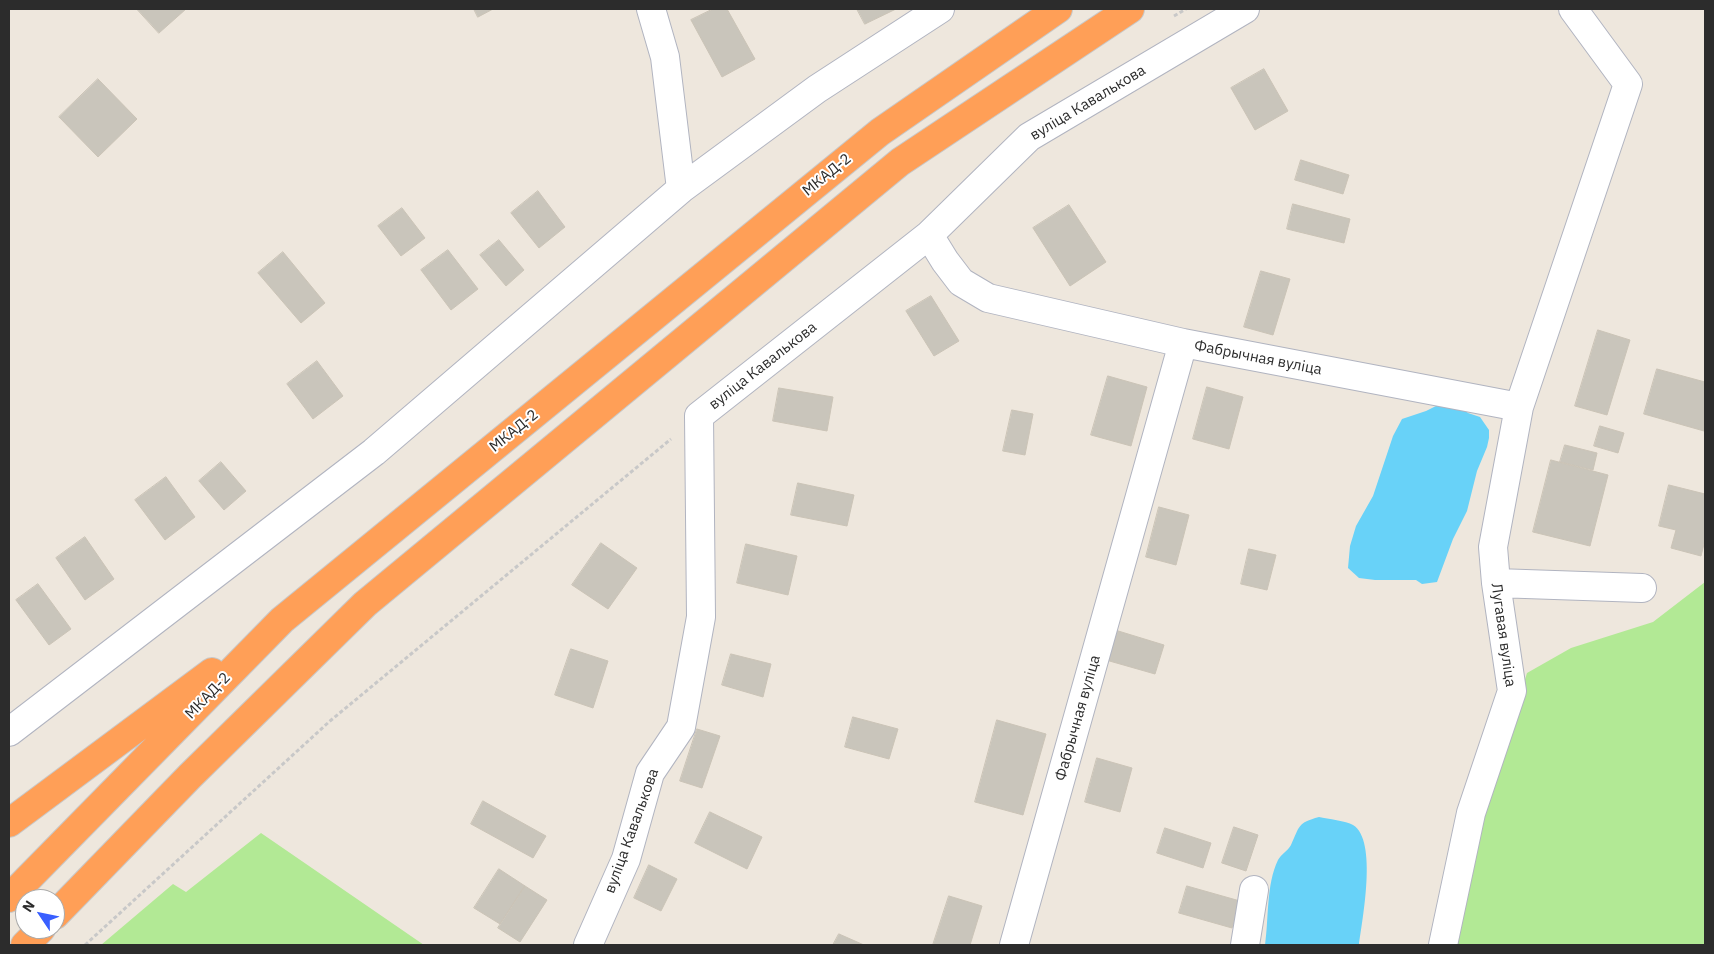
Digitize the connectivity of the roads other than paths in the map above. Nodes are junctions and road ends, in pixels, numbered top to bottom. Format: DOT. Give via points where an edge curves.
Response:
graph roads {
  1 [pos="651,9"];
  2 [pos="940,9"];
  3 [pos="1058,9"];
  4 [pos="1130,9"];
  5 [pos="1245,9"];
  6 [pos="1573,9"];
  7 [pos="681,189"];
  8 [pos="929,235"];
  9 [pos="1183,343"];
  10 [pos="1519,407"];
  11 [pos="1496,583"];
  12 [pos="1642,588"];
  13 [pos="282,620"];
  14 [pos="9,732"];
  15 [pos="9,823"];
  16 [pos="1254,890"];
  17 [pos="9,898"];
  18 [pos="65,904"];
  19 [pos="588,945"];
  20 [pos="1014,945"];
  21 [pos="1245,945"];
  22 [pos="1443,945"];
  1 -- 7 [label="street" via="665,58"];
  2 -- 7 [label="street" via="817,89"];
  3 -- 13 [label="highway, МКАД-2" via="880,132"];
  4 -- 18 [label="highway" via="900,162 365,604"];
  5 -- 8 [label="street, вуліца Кавалькова" via="1029,137"];
  6 -- 10 [label="street" via="1628,84"];
  7 -- 14 [label="street" via="374,452"];
  8 -- 9 [label="street" via="961,282 988,298"];
  8 -- 19 [label="street, вуліца Кавалькова" via="699,416 701,617 681,726 650,773 626,859"];
  9 -- 10 [label="street, Фабрычная вуліца"];
  9 -- 20 [label="street, Фабрычная вуліца"];
  10 -- 11 [label="street, Лугавая вуліца" via="1493,547"];
  11 -- 12 [label="street"];
  11 -- 22 [label="street, Лугавая вуліца" via="1512,691 1471,813"];
  13 -- 15 [label="highway"];
  13 -- 17 [label="highway, МКАД-2"];
  16 -- 21 [label="street"];
}
